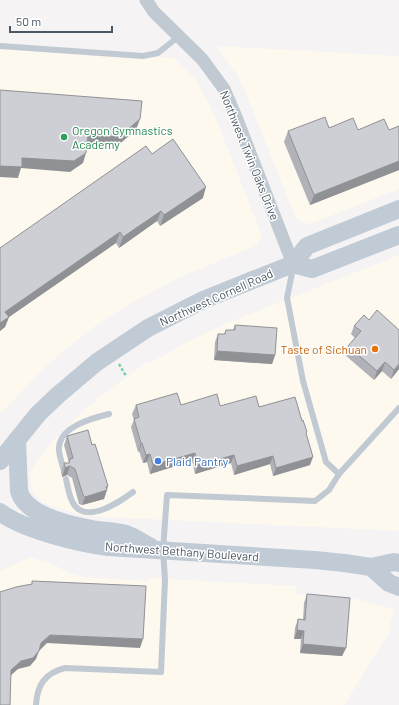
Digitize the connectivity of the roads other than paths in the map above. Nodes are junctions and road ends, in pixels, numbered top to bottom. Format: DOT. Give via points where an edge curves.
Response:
graph roads {
  1 [pos="150,1"];
  2 [pos="178,37"];
  3 [pos="0,46"];
  4 [pos="399,209"];
  5 [pos="398,237"];
  6 [pos="293,264"];
  7 [pos="399,408"];
  8 [pos="109,414"];
  9 [pos="17,440"];
  10 [pos="0,461"];
  11 [pos="64,468"];
  12 [pos="339,474"];
  13 [pos="66,479"];
  14 [pos="133,492"];
  15 [pos="0,512"];
  16 [pos="161,550"];
  17 [pos="399,563"];
  18 [pos="371,567"];
  19 [pos="399,587"];
  20 [pos="36,705"];
  1 -- 2 [label="street, Northwest Twin Oaks Drive" via="154,12"];
  2 -- 3 [label="lane" via="158,53 143,56"];
  2 -- 6 [label="street, Northwest Twin Oaks Drive" via="202,59 224,89"];
  4 -- 6 [label="main road" via="307,246"];
  5 -- 6 [label="main road" via="312,269"];
  6 -- 9 [label="main road, Northwest Cornell Road" via="203,300 148,328 81,375 38,414"];
  6 -- 12 [label="lane" via="287,298 303,381 326,462"];
  7 -- 12 [label="lane"];
  8 -- 11 [label="lane" via="89,419 65,433 59,447"];
  9 -- 10 [label="main road, Northwest Cornell Road"];
  9 -- 16 [label="main road" via="19,491 27,504 53,519 74,526 126,534"];
  12 -- 16 [label="lane" via="329,490 315,501 167,495"];
  13 -- 14 [label="lane" via="75,506 83,511 91,512 111,507"];
  15 -- 16 [label="main road, Northwest Bethany Boulevard" via="35,529 78,542 108,547"];
  16 -- 18 [label="main road, Northwest Bethany Boulevard" via="315,560"];
  16 -- 20 [label="lane" via="165,580 161,672 65,668 56,670 42,682 36,693"];
  17 -- 18 [label="main road, Northwest Bethany Boulevard"];
  18 -- 19 [label="main road" via="389,583"];
}
